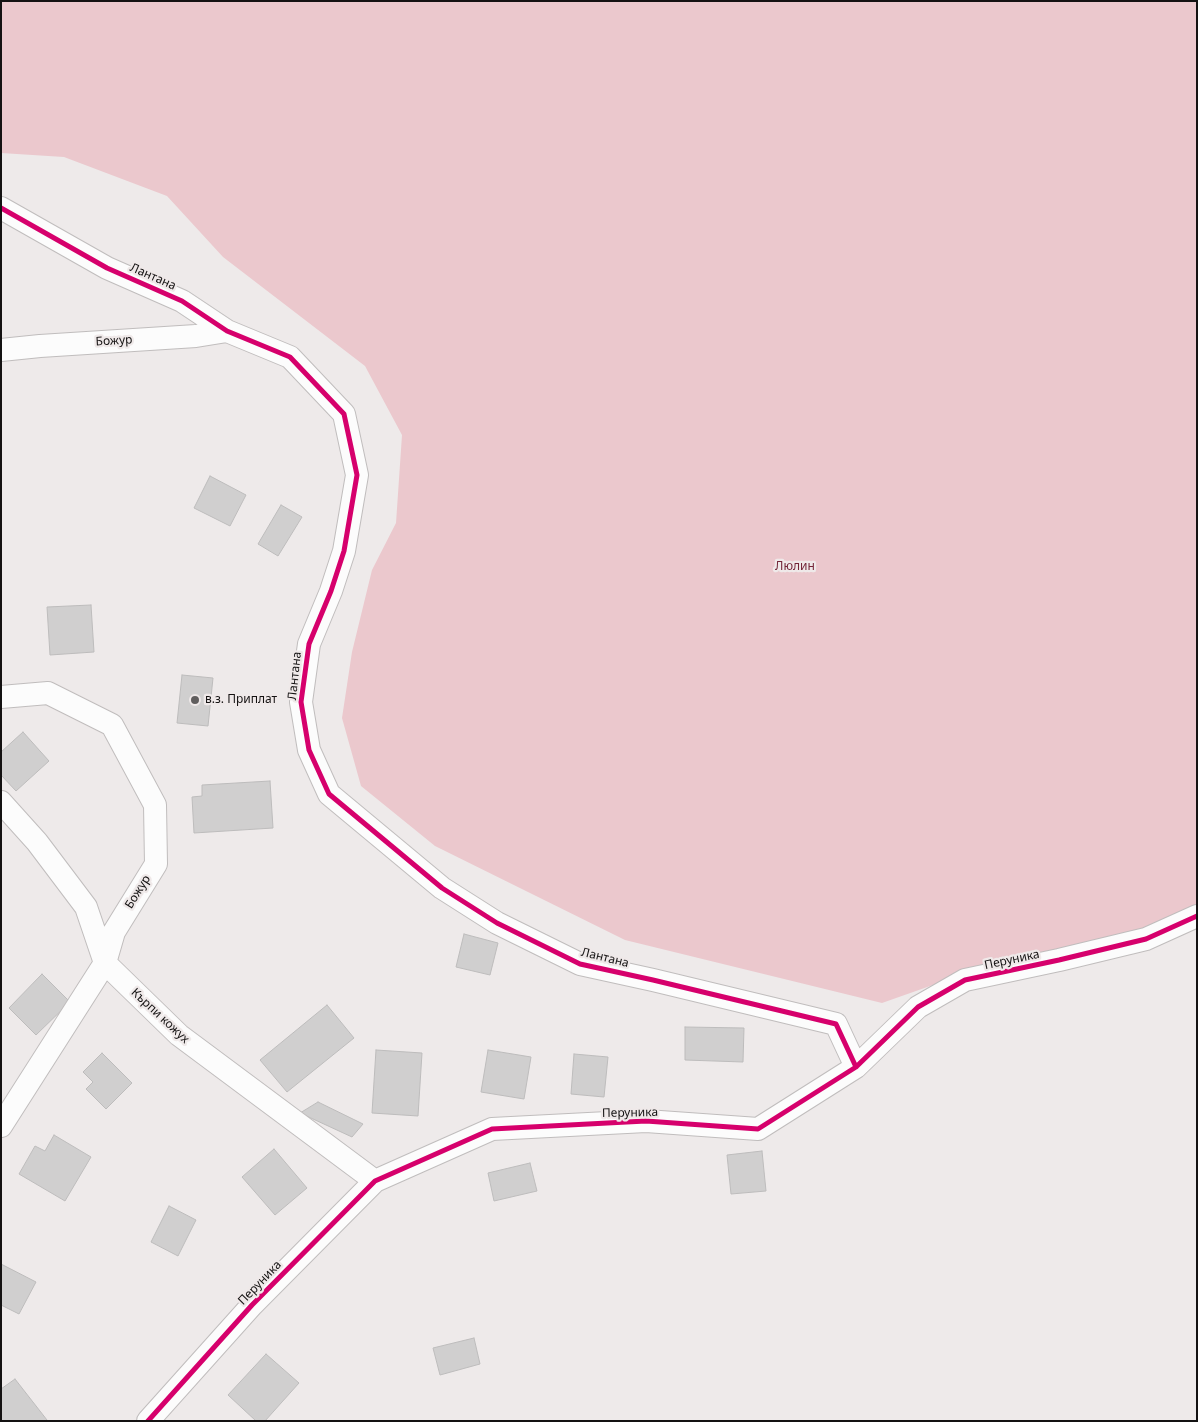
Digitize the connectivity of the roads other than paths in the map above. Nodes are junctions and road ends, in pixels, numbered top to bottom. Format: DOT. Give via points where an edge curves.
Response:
graph roads {
  1 [pos="1,208"];
  2 [pos="227,331"];
  3 [pos="1,350"];
  4 [pos="1,697"];
  5 [pos="1,802"];
  6 [pos="1197,916"];
  7 [pos="105,963"];
  8 [pos="856,1067"];
  9 [pos="1,1126"];
  10 [pos="375,1181"];
  11 [pos="148,1421"];
  1 -- 2 [label="street, Лантана" via="107,268 182,301"];
  2 -- 3 [label="street, Божур"];
  2 -- 8 [label="street, Лантана" via="290,357 344,414 357,475 344,551 308,644 301,702 309,750 329,794 442,888 497,924 580,964 836,1024"];
  4 -- 7 [label="street, Божур" via="48,693 112,726 155,805 156,864 114,932"];
  5 -- 7 [label="street, Кърпи кожух" via="37,842 86,907"];
  6 -- 8 [label="street, Перуника" via="1146,939 965,980 918,1007"];
  7 -- 9 [label="street, Божур"];
  7 -- 10 [label="street, Кърпи кожух" via="179,1035"];
  8 -- 10 [label="street, Перуника" via="758,1129 646,1120 492,1129"];
  10 -- 11 [label="street, Перуника" via="252,1305"];
}
